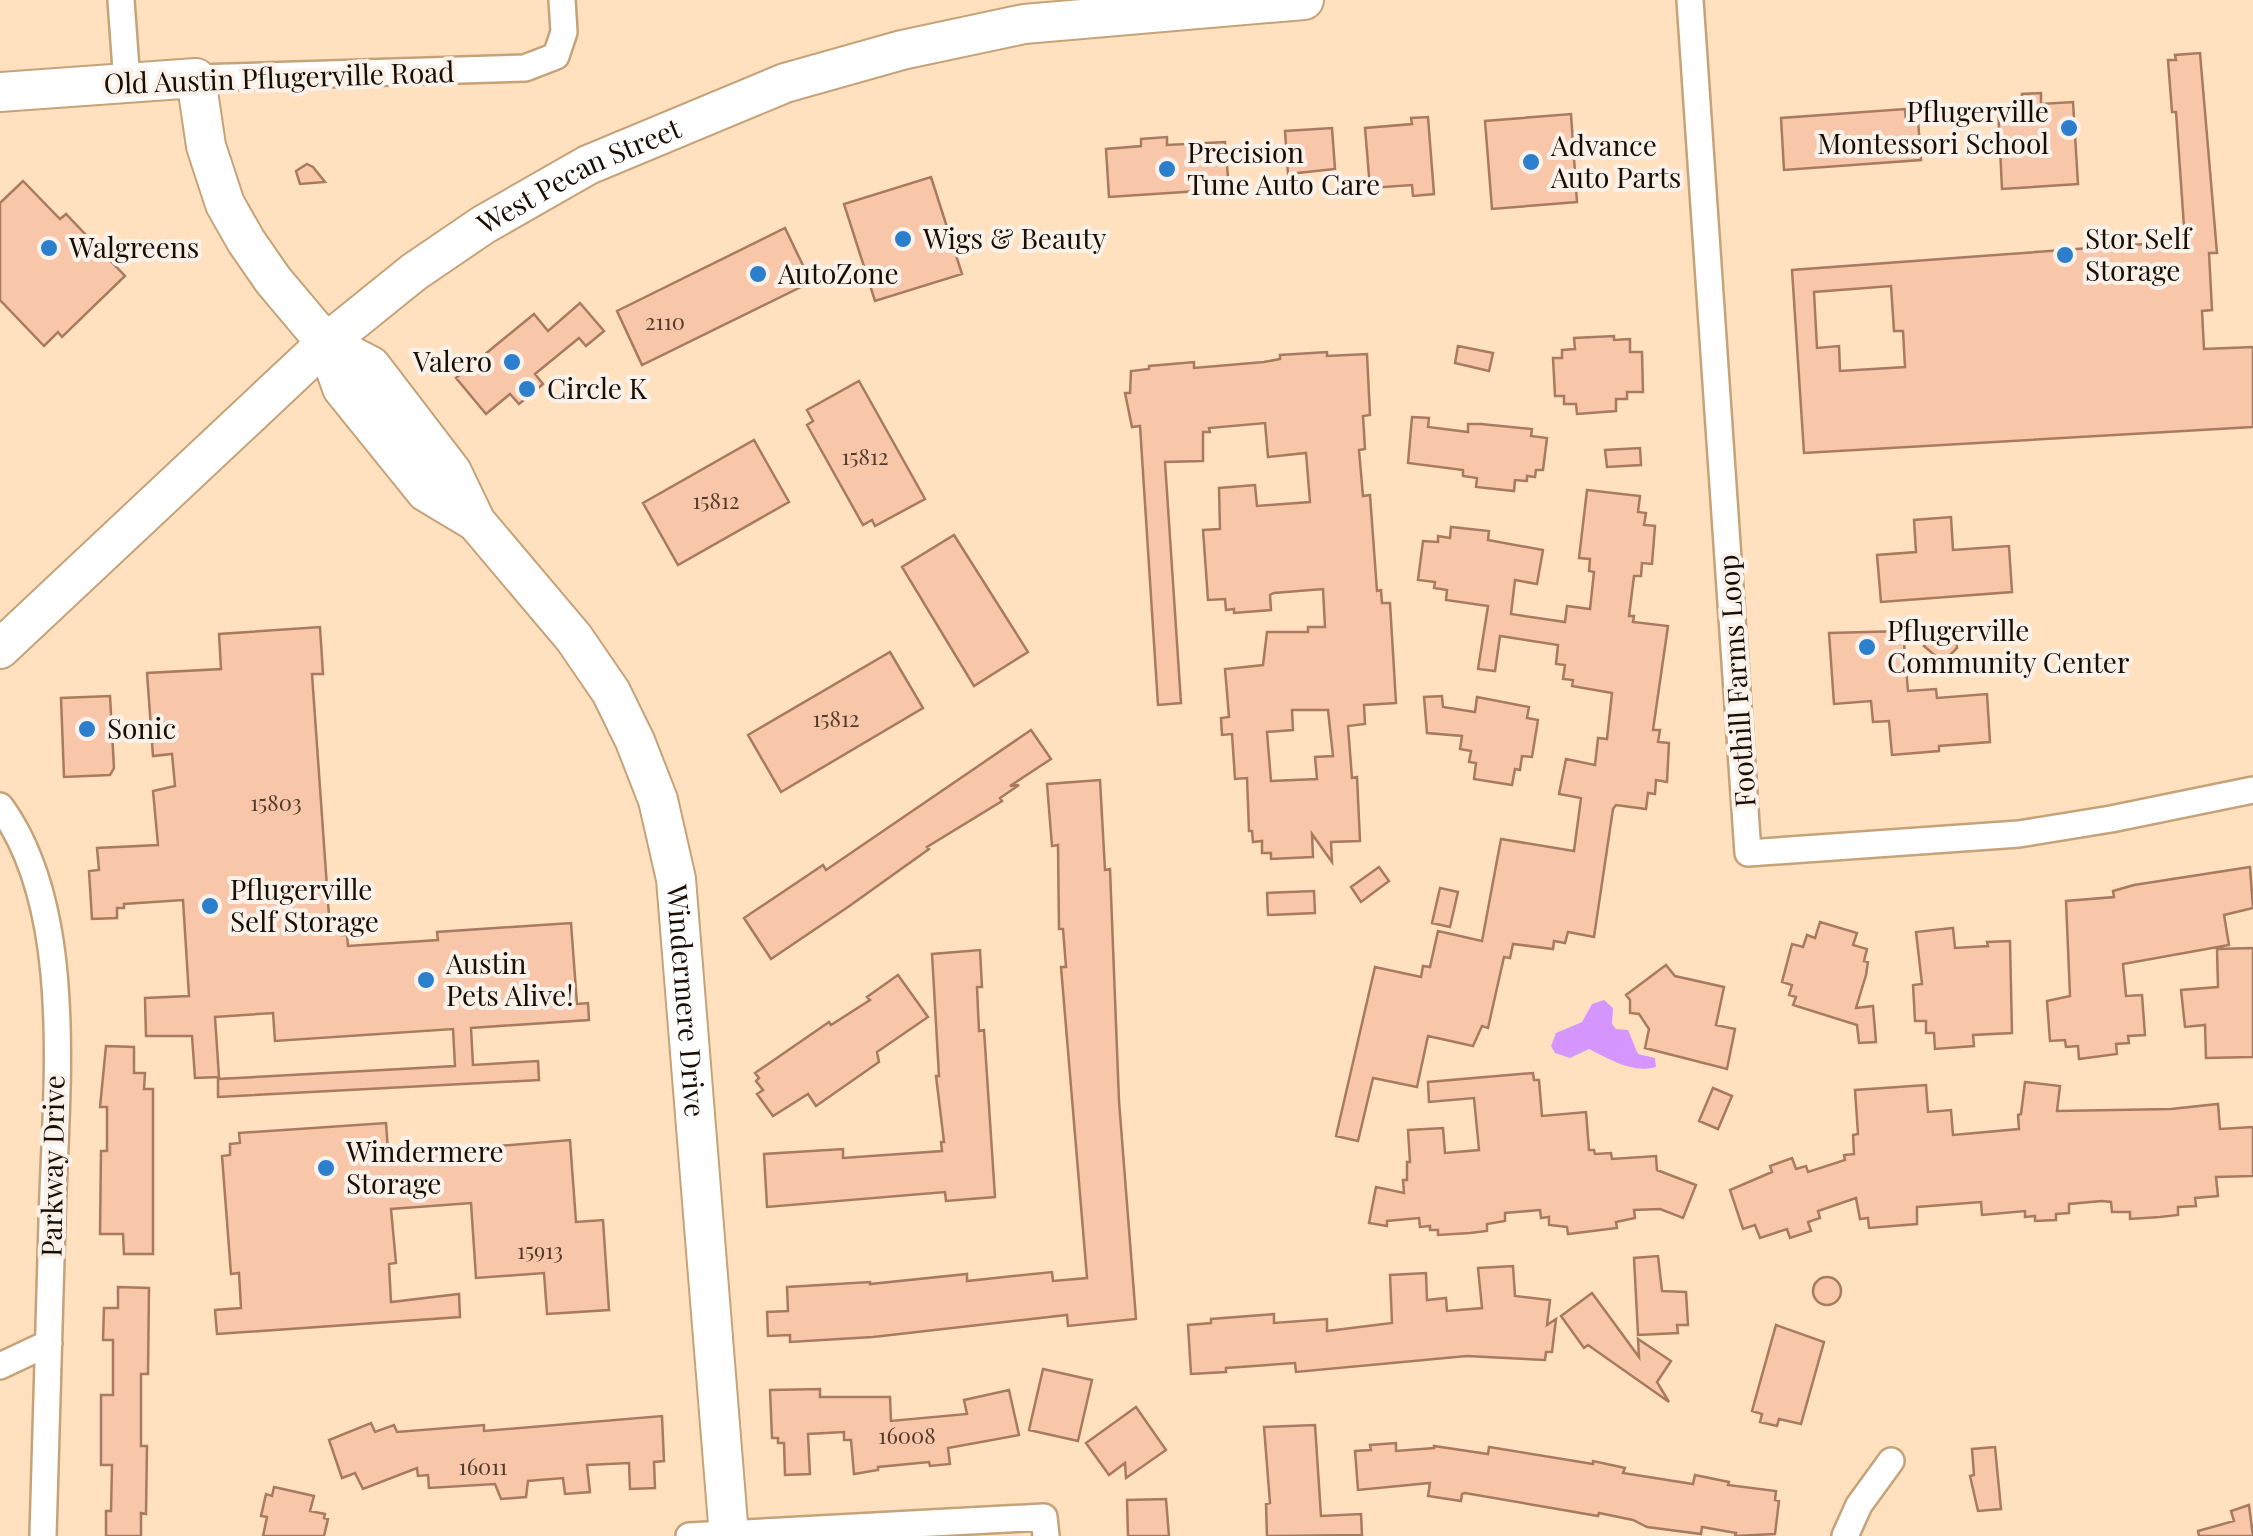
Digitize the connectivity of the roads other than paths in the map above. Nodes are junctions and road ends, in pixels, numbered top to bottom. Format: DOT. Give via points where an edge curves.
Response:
graph roads {
  1 [pos="121,0"];
  2 [pos="562,0"];
  3 [pos="1304,0"];
  4 [pos="1690,0"];
  5 [pos="1024,12"];
  6 [pos="196,78"];
  7 [pos="127,83"];
  8 [pos="0,92"];
  9 [pos="326,342"];
  10 [pos="0,649"];
  11 [pos="2253,790"];
  12 [pos="0,806"];
  13 [pos="49,1343"];
  14 [pos="0,1366"];
  15 [pos="1891,1460"];
  16 [pos="729,1534"];
  17 [pos="43,1536"];
  18 [pos="689,1536"];
  19 [pos="1046,1536"];
  20 [pos="1845,1536"];
  1 -- 7 [label="street"];
  2 -- 6 [label="street, Old Austin Pflugerville Road" via="564,32 556,56 525,68"];
  3 -- 5 [label="street, West Pecan Street"];
  4 -- 11 [label="street, Foothill Farms Loop" via="1748,853 2018,834"];
  5 -- 9 [label="street, West Pecan Street" via="785,83 588,165 482,224"];
  6 -- 7 [label="street, Old Austin Pflugerville Road"];
  6 -- 9 [label="street, Windermere Drive" via="206,146 225,204 273,280"];
  7 -- 8 [label="street, Old Austin Pflugerville Road"];
  9 -- 10 [label="street, West Pecan Street"];
  9 -- 16 [label="street, Windermere Drive" via="342,388 426,492 476,522 574,638 611,692 658,800 671,848"];
  12 -- 13 [label="street, Parkway Drive" via="29,856 54,976"];
  13 -- 14 [label="street"];
  13 -- 17 [label="street, Parkway Drive"];
  15 -- 20 [label="street"];
  16 -- 18 [label="street"];
  16 -- 19 [label="street" via="1044,1517"];
}
